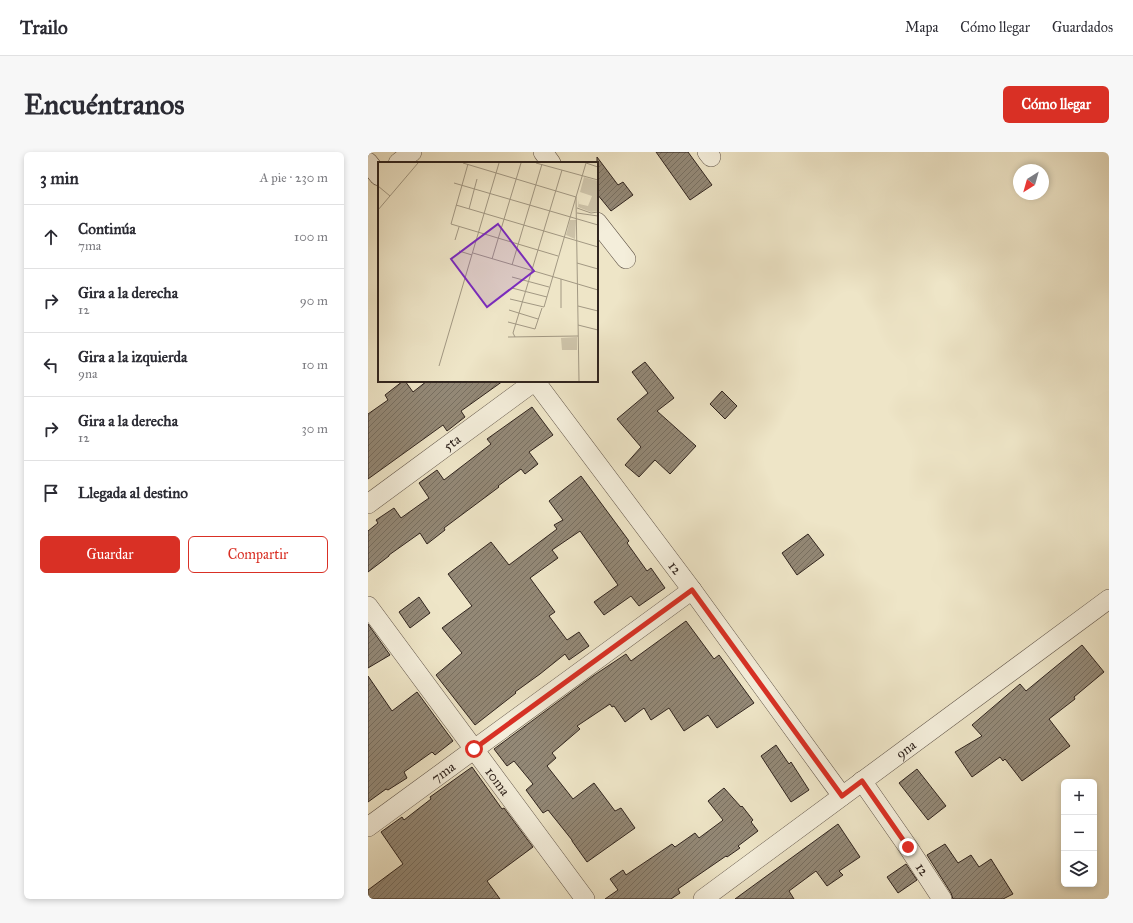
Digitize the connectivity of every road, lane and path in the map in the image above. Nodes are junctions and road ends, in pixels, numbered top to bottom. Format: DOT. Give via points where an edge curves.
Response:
graph roads {
  1 [pos="412,152"];
  2 [pos="543,152"];
  3 [pos="368,162"];
  4 [pos="399,162"];
  5 [pos="551,162"];
  6 [pos="378,176"];
  7 [pos="378,178"];
  8 [pos="368,186"];
  9 [pos="598,223"];
  10 [pos="626,259"];
  11 [pos="534,382"];
  12 [pos="536,382"];
  13 [pos="368,504"];
  14 [pos="692,590"];
  15 [pos="1109,599"];
  16 [pos="368,606"];
  17 [pos="474,749"];
  18 [pos="862,781"];
  19 [pos="842,796"];
  20 [pos="368,827"];
  21 [pos="585,899"];
  22 [pos="703,899"];
  23 [pos="942,899"];
  1 -- 4 [label="street"];
  2 -- 5 [label="street"];
  3 -- 6 [label="street"];
  7 -- 8 [label="street"];
  9 -- 10 [label="street"];
  11 -- 13 [label="street, 5ta"];
  12 -- 14 [label="street, 12"];
  14 -- 17 [label="street, 7ma"];
  14 -- 19 [label="street, 12"];
  15 -- 18 [label="street, 9na"];
  16 -- 17 [label="street, 10ma"];
  17 -- 20 [label="street, 7ma"];
  17 -- 21 [label="street, 10ma"];
  18 -- 19 [label="street, 9na"];
  18 -- 23 [label="street, 12"];
  19 -- 22 [label="street, 9na"];
}
